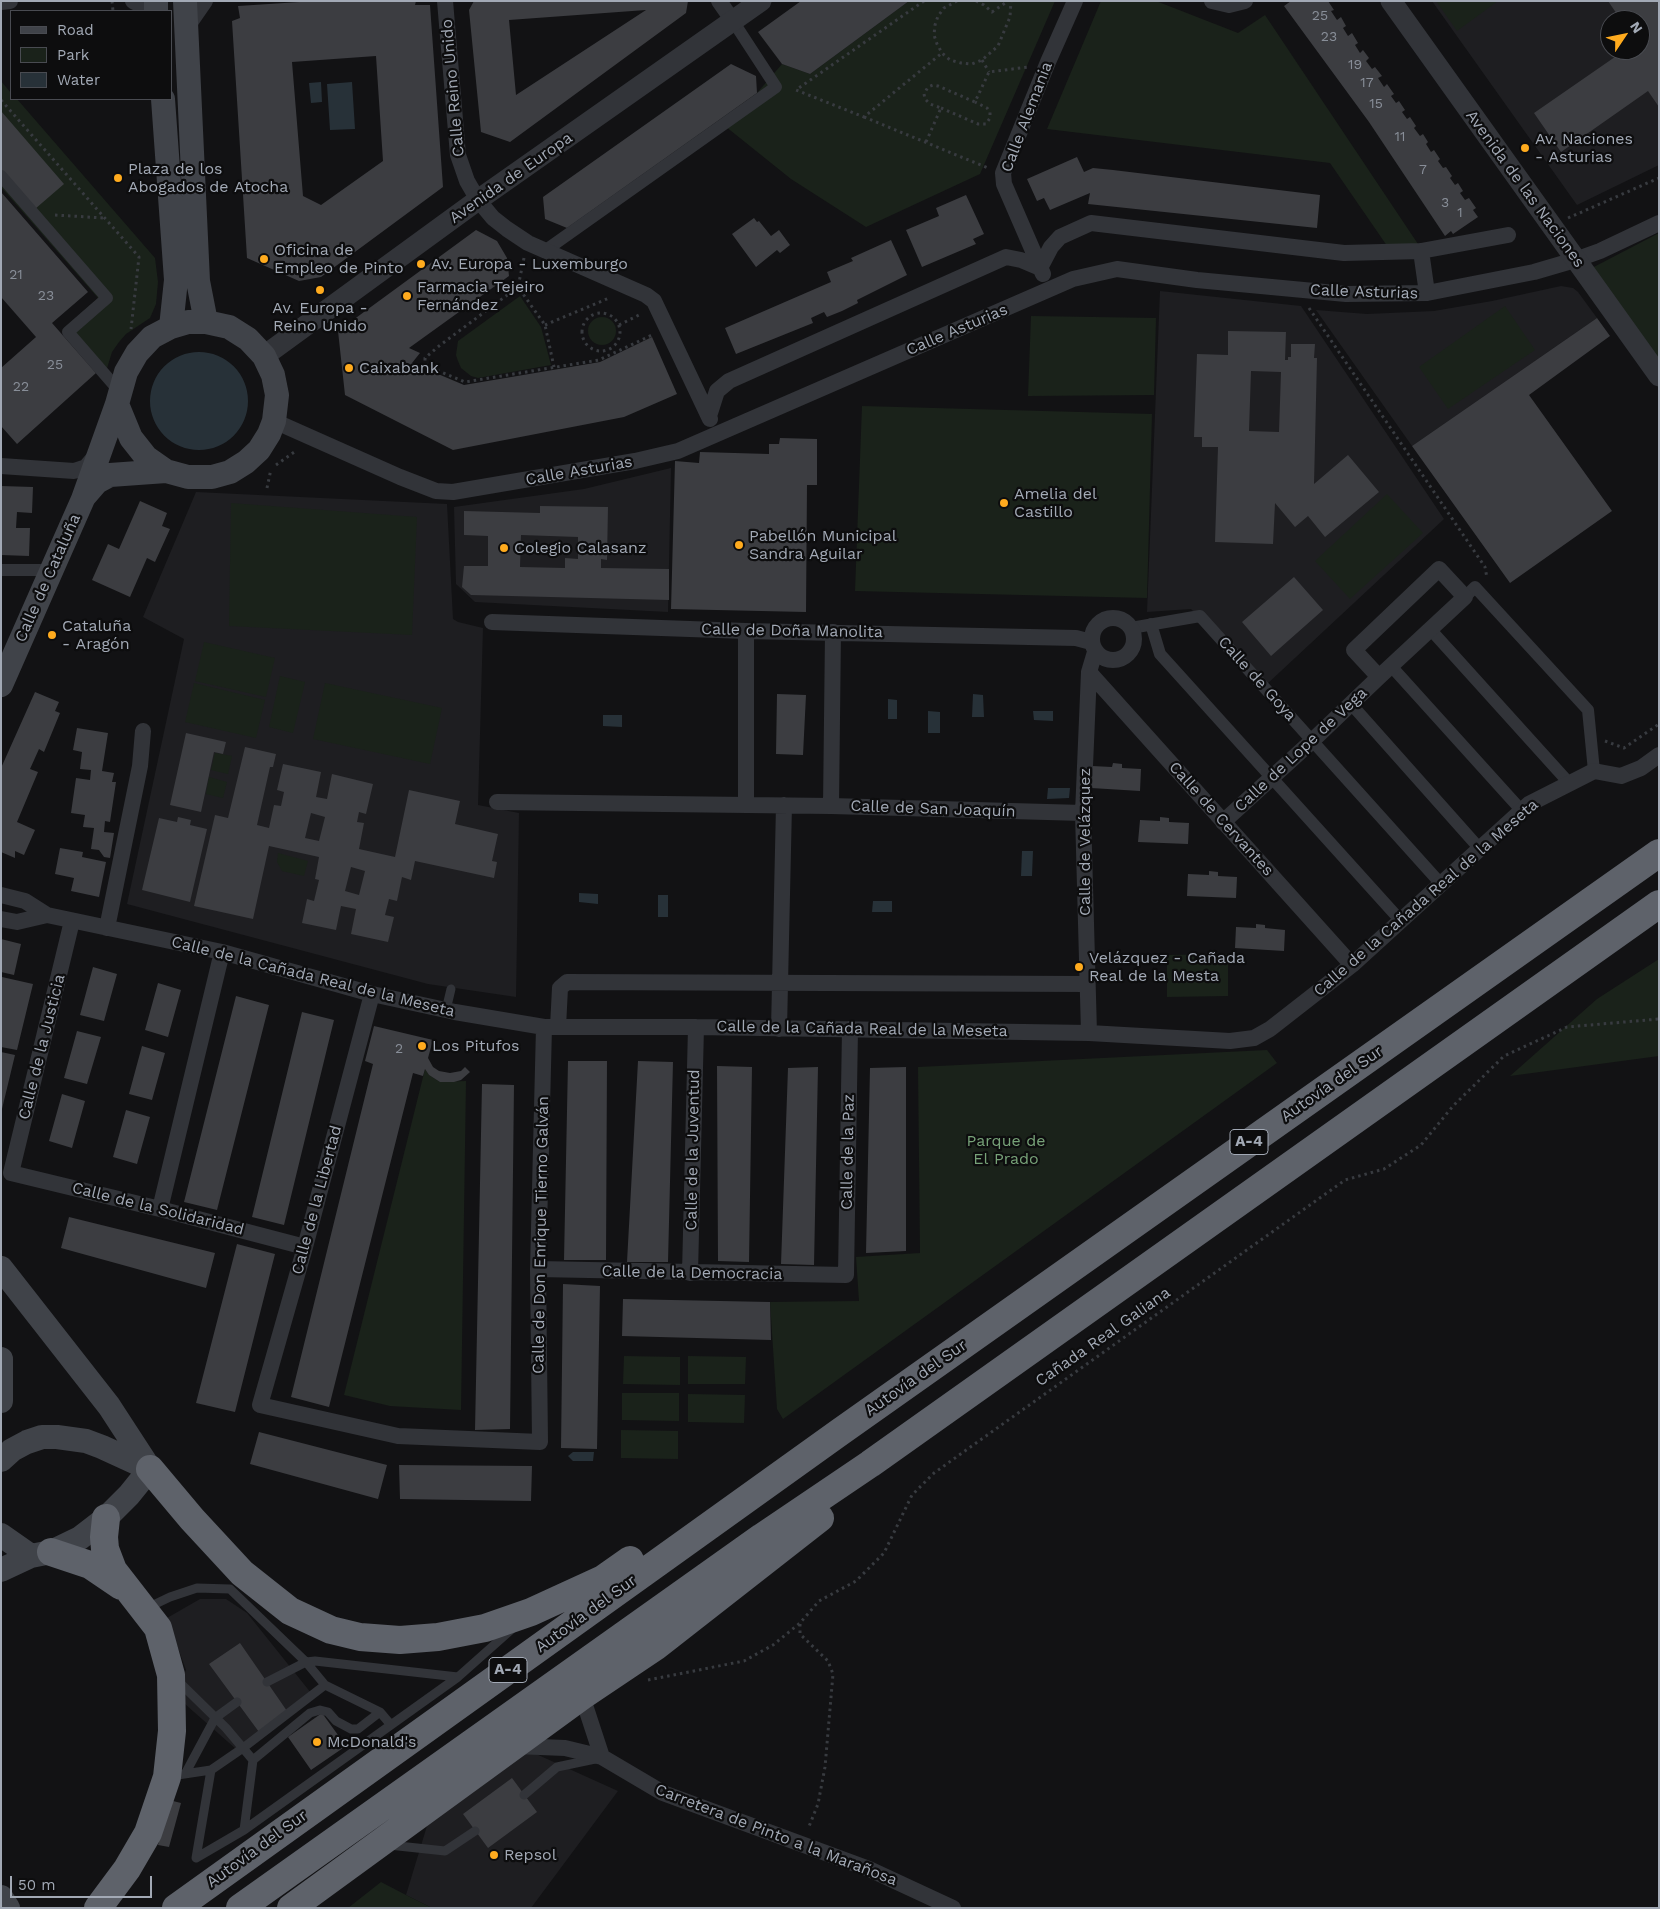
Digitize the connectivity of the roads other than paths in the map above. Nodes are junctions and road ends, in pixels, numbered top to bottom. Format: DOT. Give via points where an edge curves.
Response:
graph roads {
  1 [pos="10,1"];
  2 [pos="132,1"];
  3 [pos="185,1"];
  4 [pos="205,1"];
  5 [pos="445,1"];
  6 [pos="719,1"];
  7 [pos="760,1"];
  8 [pos="1076,1"];
  9 [pos="1212,1"];
  10 [pos="1245,1"];
  11 [pos="1391,1"];
  12 [pos="1,2"];
  13 [pos="147,10"];
  14 [pos="733,21"];
  15 [pos="187,27"];
  16 [pos="163,100"];
  17 [pos="1,176"];
  18 [pos="478,200"];
  19 [pos="1659,223"];
  20 [pos="1508,235"];
  21 [pos="546,250"];
  22 [pos="1421,251"];
  23 [pos="1575,260"];
  24 [pos="1040,268"];
  25 [pos="1050,289"];
  26 [pos="1427,294"];
  27 [pos="206,322"];
  28 [pos="171,327"];
  29 [pos="264,356"];
  30 [pos="1659,376"];
  31 [pos="119,398"];
  32 [pos="709,416"];
  33 [pos="274,421"];
  34 [pos="717,434"];
  35 [pos="98,452"];
  36 [pos="1,466"];
  37 [pos="166,471"];
  38 [pos="83,499"];
  39 [pos="1,570"];
  40 [pos="52,570"];
  41 [pos="1465,596"];
  42 [pos="492,622"];
  43 [pos="1151,624"];
  44 [pos="1131,628"];
  45 [pos="1430,629"];
  46 [pos="746,630"];
  47 [pos="833,632"];
  48 [pos="1093,647"];
  49 [pos="1391,666"];
  50 [pos="1089,672"];
  51 [pos="1379,678"];
  52 [pos="1,685"];
  53 [pos="1351,704"];
  54 [pos="143,731"];
  55 [pos="1312,741"];
  56 [pos="1659,755"];
  57 [pos="1594,771"];
  58 [pos="1271,778"];
  59 [pos="1570,784"];
  60 [pos="497,802"];
  61 [pos="746,805"];
  62 [pos="784,805"];
  63 [pos="831,806"];
  64 [pos="1522,811"];
  65 [pos="1082,813"];
  66 [pos="1223,822"];
  67 [pos="1480,849"];
  68 [pos="1659,852"];
  69 [pos="1441,884"];
  70 [pos="1,895"];
  71 [pos="1659,904"];
  72 [pos="47,915"];
  73 [pos="1,919"];
  74 [pos="72,921"];
  75 [pos="1401,921"];
  76 [pos="107,928"];
  77 [pos="222,952"];
  78 [pos="1352,965"];
  79 [pos="781,984"];
  80 [pos="1087,984"];
  81 [pos="451,989"];
  82 [pos="372,994"];
  83 [pos="446,1010"];
  84 [pos="551,1027"];
  85 [pos="696,1027"];
  86 [pos="779,1029"];
  87 [pos="850,1029"];
  88 [pos="1089,1033"];
  89 [pos="11,1173"];
  90 [pos="160,1209"];
  91 [pos="305,1246"];
  92 [pos="1,1268"];
  93 [pos="538,1270"];
  94 [pos="690,1274"];
  95 [pos="846,1275"];
  96 [pos="1,1359"];
  97 [pos="1,1401"];
  98 [pos="840,1432"];
  99 [pos="540,1442"];
  100 [pos="1,1460"];
  101 [pos="870,1464"];
  102 [pos="150,1469"];
  103 [pos="106,1518"];
  104 [pos="1,1535"];
  105 [pos="41,1554"];
  106 [pos="1,1570"];
  107 [pos="137,1601"];
  108 [pos="531,1612"];
  109 [pos="306,1662"];
  110 [pos="171,1675"];
  111 [pos="458,1677"];
  112 [pos="267,1682"];
  113 [pos="325,1685"];
  114 [pos="582,1696"];
  115 [pos="237,1702"];
  116 [pos="380,1712"];
  117 [pos="216,1718"];
  118 [pos="391,1724"];
  119 [pos="515,1746"];
  120 [pos="243,1748"];
  121 [pos="602,1757"];
  122 [pos="253,1760"];
  123 [pos="211,1770"];
  124 [pos="176,1775"];
  125 [pos="524,1795"];
  126 [pos="244,1830"];
  127 [pos="476,1831"];
  128 [pos="379,1844"];
  129 [pos="1,1897"];
  130 [pos="8,1908"];
  131 [pos="98,1908"];
  132 [pos="176,1908"];
  133 [pos="240,1908"];
  134 [pos="291,1908"];
  135 [pos="953,1908"];
  1 -- 12 [label="street"];
  2 -- 13 [label="street"];
  3 -- 15 [label="main road"];
  4 -- 15 [label="street"];
  5 -- 18 [label="street, Calle Reino Unido" via="457,146 461,167"];
  6 -- 14 [label="street"];
  7 -- 14 [label="street, Avenida de Europa"];
  8 -- 24 [label="street, Calle Alemania" via="1003,173 1004,184"];
  9 -- 10 [label="street" via="1229,5"];
  11 -- 23 [label="street, Avenida de las Naciones"];
  14 -- 18 [label="street, Avenida de Europa"];
  14 -- 21 [label="street" via="776,87"];
  15 -- 27 [label="main road" via="198,281"];
  16 -- 28 [label="main road" via="176,280"];
  17 -- 31 [label="street" via="107,298 68,332"];
  18 -- 21 [label="street, Calle Reino Unido" via="507,229"];
  18 -- 29 [label="street, Avenida de Europa"];
  19 -- 23 [label="street, Calle Asturias"];
  20 -- 22 [label="street"];
  21 -- 32 [label="street, Calle Reino Unido" via="654,301"];
  22 -- 24 [label="street" via="1344,253 1091,223 1060,237"];
  22 -- 26 [label="street"];
  23 -- 26 [label="street, Calle Asturias" via="1534,272"];
  23 -- 30 [label="street, Avenida de las Naciones"];
  24 -- 25 [label="street, Calle Alemania"];
  24 -- 32 [label="street" via="1006,257 889,309 728,381 717,391"];
  25 -- 26 [label="street, Calle Asturias" via="1073,279 1117,269 1296,290"];
  25 -- 34 [label="street, Calle Asturias"];
  27 -- 28 [label="main road" via="188,322"];
  27 -- 29 [label="main road" via="228,328 248,339"];
  28 -- 31 [label="main road" via="152,337 136,353 126,372"];
  29 -- 33 [label="main road" via="273,375 277,395"];
  31 -- 35 [label="main road"];
  31 -- 37 [label="main road" via="131,438 146,457"];
  32 -- 34 [label="street"];
  33 -- 34 [label="street, Calle Asturias" via="400,478 436,491 453,492 635,461 678,451"];
  33 -- 37 [label="main road" via="259,450 230,472 212,477 188,477"];
  35 -- 36 [label="street" via="86,466 74,471"];
  35 -- 38 [label="main road"];
  37 -- 38 [label="main road" via="110,475 97,482"];
  38 -- 40 [label="main road, Calle de Cataluña"];
  39 -- 40 [label="street"];
  40 -- 52 [label="main road, Calle de Cataluña"];
  41 -- 45 [label="street, Calle de Lope de Vega"];
  41 -- 51 [label="street, Calle de Lope de Vega" via="1439,569 1354,650"];
  41 -- 57 [label="street" via="1475,587 1588,710"];
  42 -- 46 [label="street, Calle de Doña Manolita"];
  43 -- 44 [label="street, Calle de Goya"];
  43 -- 55 [label="street, Calle de Goya" via="1200,616"];
  43 -- 58 [label="street" via="1160,654"];
  44 -- 48 [label="street" via="1120,618 1105,618 1094,628"];
  44 -- 48 [label="street" via="1134,642 1122,658 1107,660"];
  45 -- 49 [label="street, Calle de Lope de Vega"];
  45 -- 59 [label="street"];
  46 -- 47 [label="street, Calle de Doña Manolita"];
  46 -- 61 [label="street"];
  47 -- 48 [label="street, Calle de Doña Manolita" via="1076,638"];
  47 -- 63 [label="street"];
  48 -- 50 [label="street, Calle de Velázquez"];
  49 -- 51 [label="street, Calle de Lope de Vega"];
  49 -- 64 [label="street"];
  50 -- 65 [label="street, Calle de Velázquez"];
  50 -- 66 [label="street, Calle de Cervantes"];
  51 -- 53 [label="street, Calle de Lope de Vega"];
  53 -- 55 [label="street, Calle de Lope de Vega"];
  53 -- 67 [label="street"];
  54 -- 76 [label="street" via="140,766"];
  55 -- 58 [label="street, Calle de Lope de Vega"];
  55 -- 69 [label="street, Calle de Goya"];
  56 -- 57 [label="street" via="1641,768 1621,776"];
  57 -- 59 [label="street, Calle de la Cañada Real de la Meseta"];
  58 -- 66 [label="street, Calle de Lope de Vega"];
  58 -- 75 [label="street"];
  59 -- 64 [label="street, Calle de la Cañada Real de la Meseta" via="1529,804"];
  60 -- 61 [label="street, Calle de San Joaquín"];
  61 -- 62 [label="street, Calle de San Joaquín"];
  62 -- 63 [label="street, Calle de San Joaquín"];
  62 -- 79 [label="street"];
  63 -- 65 [label="street, Calle de San Joaquín"];
  64 -- 67 [label="street, Calle de la Cañada Real de la Meseta"];
  65 -- 80 [label="street, Calle de Velázquez"];
  66 -- 78 [label="street, Calle de Cervantes"];
  67 -- 69 [label="street, Calle de la Cañada Real de la Meseta"];
  68 -- 98 [label="highway, Autovía del Sur / A-4"];
  69 -- 75 [label="street, Calle de la Cañada Real de la Meseta"];
  70 -- 72 [label="street, Calle de la Cañada Real de la Meseta" via="25,901"];
  71 -- 101 [label="highway, A-4"];
  72 -- 73 [label="street, Calle de la Cañada Real de la Meseta" via="17,922"];
  72 -- 74 [label="street, Calle de la Cañada Real de la Meseta"];
  74 -- 76 [label="street, Calle de la Cañada Real de la Meseta"];
  74 -- 89 [label="street, Calle de la Justicia"];
  75 -- 78 [label="street, Calle de la Cañada Real de la Meseta"];
  76 -- 77 [label="street, Calle de la Cañada Real de la Meseta"];
  77 -- 82 [label="street, Calle de la Cañada Real de la Meseta"];
  77 -- 90 [label="street"];
  78 -- 88 [label="street, Calle de la Cañada Real de la Meseta" via="1270,1030 1254,1038 1230,1040"];
  79 -- 80 [label="street, Calle de Don Enrique Tierno Galván"];
  79 -- 84 [label="street, Calle de Don Enrique Tierno Galván" via="567,982 560,988"];
  79 -- 86 [label="street"];
  80 -- 88 [label="street, Calle de Velázquez"];
  81 -- 83 [label="lane"];
  82 -- 83 [label="street, Calle de la Cañada Real de la Meseta"];
  82 -- 91 [label="street, Calle de la Libertad"];
  83 -- 84 [label="street, Calle de la Cañada Real de la Meseta"];
  84 -- 85 [label="street, Calle de la Cañada Real de la Meseta"];
  84 -- 93 [label="street, Calle de Don Enrique Tierno Galván"];
  85 -- 86 [label="street, Calle de la Cañada Real de la Meseta"];
  85 -- 94 [label="street, Calle de la Juventud"];
  86 -- 87 [label="street, Calle de la Cañada Real de la Meseta"];
  87 -- 88 [label="street, Calle de la Cañada Real de la Meseta"];
  87 -- 95 [label="street, Calle de la Paz"];
  89 -- 90 [label="street, Calle de la Solidaridad"];
  90 -- 91 [label="street, Calle de la Solidaridad"];
  91 -- 99 [label="street, Calle de la Libertad" via="260,1405 398,1436"];
  92 -- 102 [label="main road" via="109,1406"];
  93 -- 94 [label="street, Calle de la Democracia"];
  93 -- 99 [label="street, Calle de Don Enrique Tierno Galván"];
  94 -- 95 [label="street, Calle de la Democracia"];
  96 -- 97 [label="main road"];
  98 -- 108 [label="highway" via="753,1472 603,1579"];
  98 -- 132 [label="highway, Autovía del Sur / A-4"];
  100 -- 102 [label="main road" via="27,1442 57,1437 86,1441"];
  101 -- 114 [label="highway" via="837,1505 655,1647"];
  101 -- 133 [label="highway, A-4" via="762,1537"];
  102 -- 103 [label="main road"];
  102 -- 108 [label="highway" via="242,1573 290,1611 331,1630 360,1637 400,1640 438,1637 485,1628"];
  103 -- 105 [label="main road" via="80,1538"];
  103 -- 107 [label="highway" via="105,1549 113,1570"];
  104 -- 105 [label="main road"];
  105 -- 106 [label="main road"];
  105 -- 107 [label="highway" via="90,1565"];
  107 -- 109 [label="lane" via="170,1597 198,1588 230,1589"];
  107 -- 110 [label="highway" via="158,1628"];
  108 -- 111 [label="lane"];
  109 -- 111 [label="lane"];
  109 -- 112 [label="lane"];
  109 -- 113 [label="lane"];
  110 -- 117 [label="lane"];
  110 -- 124 [label="highway"];
  111 -- 118 [label="lane"];
  113 -- 116 [label="lane"];
  113 -- 120 [label="lane"];
  114 -- 119 [label="highway"];
  114 -- 121 [label="street"];
  115 -- 117 [label="lane"];
  116 -- 118 [label="lane"];
  116 -- 122 [label="lane" via="352,1730 328,1712 310,1713"];
  117 -- 120 [label="lane"];
  117 -- 124 [label="lane"];
  118 -- 126 [label="lane"];
  119 -- 121 [label="street, Carretera de Pinto a la Marañosa" via="565,1748"];
  119 -- 128 [label="highway"];
  120 -- 122 [label="lane"];
  120 -- 123 [label="lane"];
  121 -- 125 [label="lane" via="557,1767"];
  121 -- 135 [label="street, Carretera de Pinto a la Marañosa" via="663,1793 869,1869"];
  122 -- 126 [label="lane"];
  123 -- 124 [label="lane"];
  123 -- 126 [label="lane" via="196,1858"];
  124 -- 131 [label="highway" via="127,1869"];
  127 -- 128 [label="lane" via="445,1851"];
  128 -- 134 [label="highway"];
  129 -- 130 [label="main road"];
}
